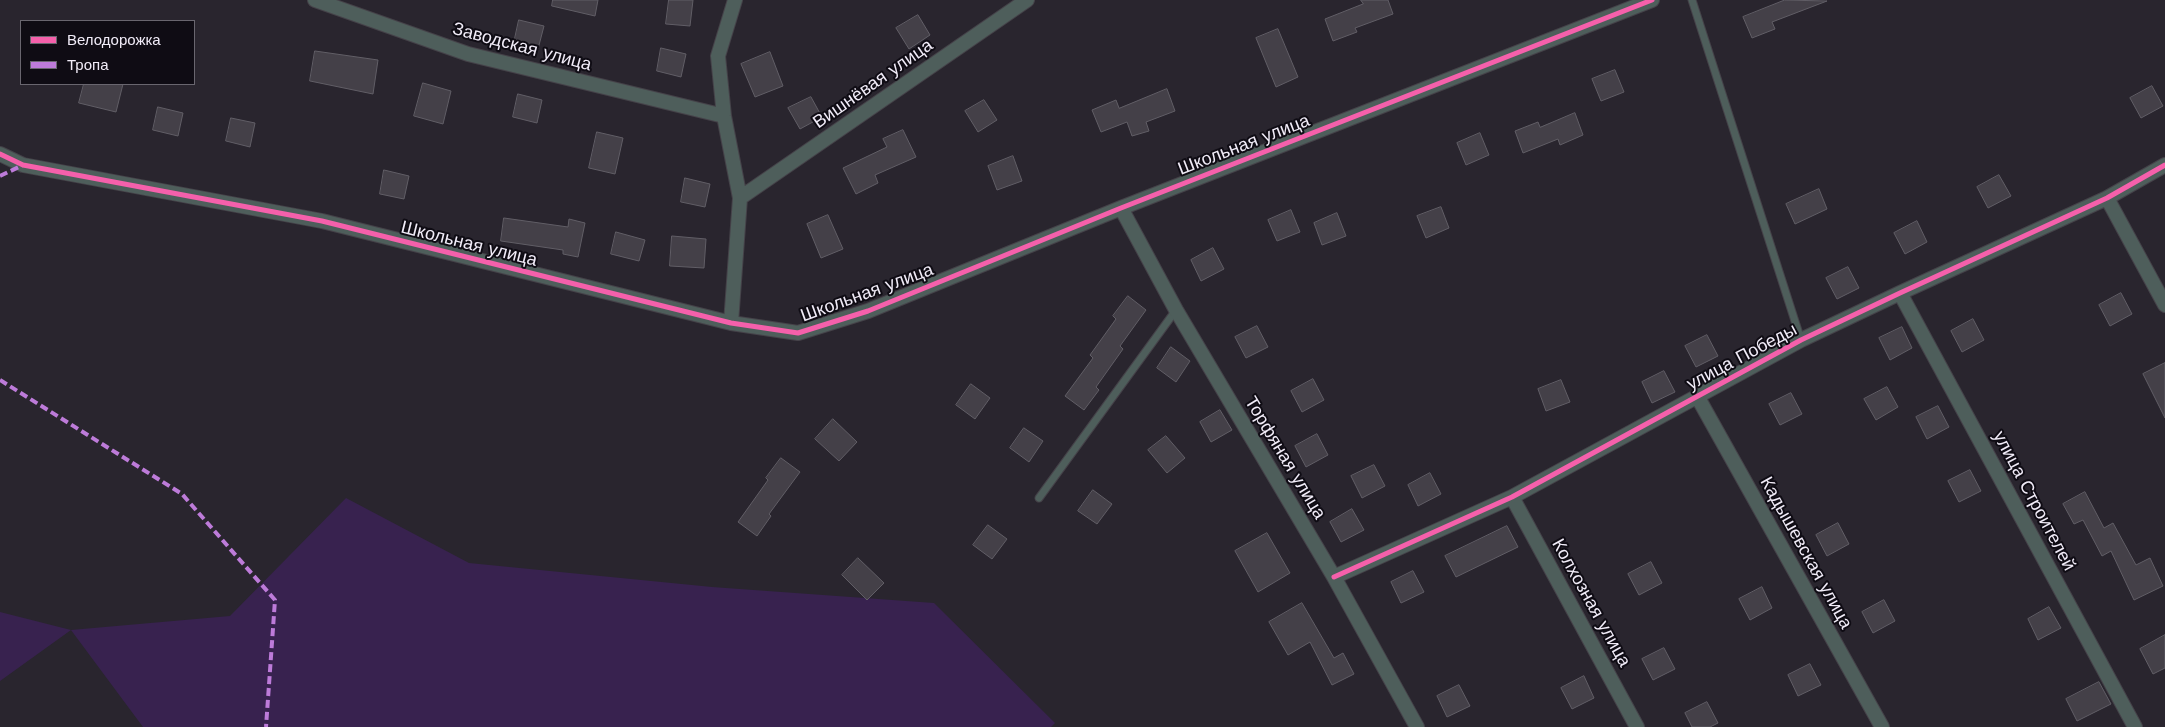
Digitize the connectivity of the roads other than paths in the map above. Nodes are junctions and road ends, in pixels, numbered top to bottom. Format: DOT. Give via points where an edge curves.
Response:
graph roads {
  1 [pos="315,0"];
  2 [pos="735,0"];
  3 [pos="1027,0"];
  4 [pos="1652,0"];
  5 [pos="1692,0"];
  6 [pos="724,116"];
  7 [pos="0,154"];
  8 [pos="2165,164"];
  9 [pos="740,198"];
  10 [pos="2107,198"];
  11 [pos="1121,208"];
  12 [pos="1900,293"];
  13 [pos="2165,305"];
  14 [pos="1176,310"];
  15 [pos="731,324"];
  16 [pos="1802,340"];
  17 [pos="1697,396"];
  18 [pos="1512,497"];
  19 [pos="1039,498"];
  20 [pos="1334,577"];
  21 [pos="1417,727"];
  22 [pos="1637,727"];
  23 [pos="1882,727"];
  24 [pos="2135,727"];
  1 -- 6 [label="street, Заводская улица" via="468,54"];
  2 -- 6 [label="street" via="718,56"];
  3 -- 9 [label="street, Вишнёвая улица"];
  4 -- 11 [label="street, Школьная улица"];
  5 -- 16 [label="lane"];
  6 -- 9 [label="street"];
  7 -- 15 [label="street, Школьная улица" via="23,165 322,221"];
  8 -- 10 [label="street, улица Победы"];
  9 -- 15 [label="street"];
  10 -- 12 [label="street, улица Победы"];
  10 -- 13 [label="street"];
  11 -- 14 [label="street, Торфяная улица"];
  11 -- 15 [label="street, Школьная улица" via="868,311 798,333"];
  12 -- 16 [label="street, улица Победы"];
  12 -- 24 [label="street, улица Строителей"];
  14 -- 19 [label="lane"];
  14 -- 20 [label="street, Торфяная улица"];
  16 -- 17 [label="street, улица Победы"];
  17 -- 18 [label="street, улица Победы"];
  17 -- 23 [label="street, Кадышевская улица"];
  18 -- 20 [label="street, улица Победы"];
  18 -- 22 [label="street, Колхозная улица"];
  20 -- 21 [label="street, Торфяная улица"];
}
